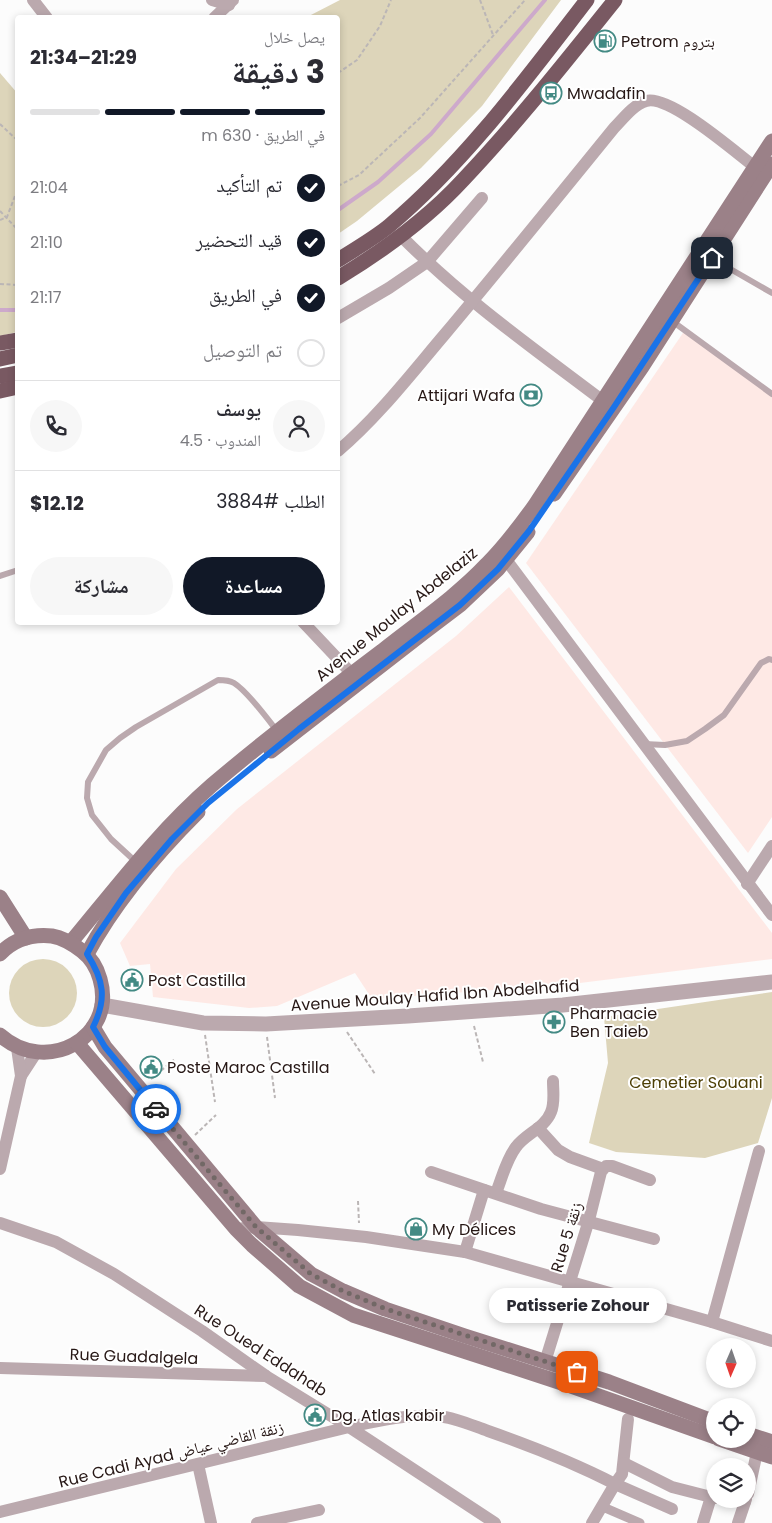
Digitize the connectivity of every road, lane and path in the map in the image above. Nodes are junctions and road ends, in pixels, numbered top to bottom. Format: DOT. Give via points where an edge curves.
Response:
graph roads {
  1 [pos="33,0"];
  2 [pos="212,0"];
  3 [pos="391,0"];
  4 [pos="480,0"];
  5 [pos="525,0"];
  6 [pos="587,0"];
  7 [pos="614,0"];
  8 [pos="231,3"];
  9 [pos="45,15"];
  10 [pos="217,15"];
  11 [pos="493,35"];
  12 [pos="340,72"];
  13 [pos="0,124"];
  14 [pos="15,139"];
  15 [pos="772,141"];
  16 [pos="772,164"];
  17 [pos="755,167"];
  18 [pos="340,185"];
  19 [pos="15,196"];
  20 [pos="482,198"];
  21 [pos="0,210"];
  22 [pos="7,217"];
  23 [pos="0,220"];
  24 [pos="15,226"];
  25 [pos="400,235"];
  26 [pos="712,258"];
  27 [pos="340,259"];
  28 [pos="427,262"];
  29 [pos="340,277"];
  30 [pos="0,284"];
  31 [pos="15,285"];
  32 [pos="772,293"];
  33 [pos="472,302"];
  34 [pos="340,317"];
  35 [pos="672,320"];
  36 [pos="15,340"];
  37 [pos="0,343"];
  38 [pos="15,356"];
  39 [pos="0,359"];
  40 [pos="15,373"];
  41 [pos="0,376"];
  42 [pos="15,387"];
  43 [pos="0,391"];
  44 [pos="772,394"];
  45 [pos="609,404"];
  46 [pos="340,449"];
  47 [pos="503,556"];
  48 [pos="15,571"];
  49 [pos="0,576"];
  50 [pos="306,625"];
  51 [pos="772,660"];
  52 [pos="352,674"];
  53 [pos="339,690"];
  54 [pos="281,736"];
  55 [pos="644,744"];
  56 [pos="772,846"];
  57 [pos="136,863"];
  58 [pos="747,884"];
  59 [pos="0,897"];
  60 [pos="772,916"];
  61 [pos="26,938"];
  62 [pos="71,942"];
  63 [pos="1,949"];
  64 [pos="87,954"];
  65 [pos="772,982"];
  66 [pos="102,1004"];
  67 [pos="471,1012"];
  68 [pos="339,1020"];
  69 [pos="203,1023"];
  70 [pos="266,1024"];
  71 [pos="93,1027"];
  72 [pos="0,1035"];
  73 [pos="77,1043"];
  74 [pos="17,1048"];
  75 [pos="36,1053"];
  76 [pos="175,1060"];
  77 [pos="482,1062"];
  78 [pos="375,1074"];
  79 [pos="21,1076"];
  80 [pos="553,1081"];
  81 [pos="139,1088"];
  82 [pos="275,1098"];
  83 [pos="215,1102"];
  84 [pos="216,1115"];
  85 [pos="538,1128"];
  86 [pos="186,1143"];
  87 [pos="759,1152"];
  88 [pos="0,1169"];
  89 [pos="603,1170"];
  90 [pos="430,1172"];
  91 [pos="650,1180"];
  92 [pos="490,1192"];
  93 [pos="358,1201"];
  94 [pos="589,1220"];
  95 [pos="0,1223"];
  96 [pos="256,1227"];
  97 [pos="236,1229"];
  98 [pos="360,1237"];
  99 [pos="654,1239"];
  100 [pos="465,1252"];
  101 [pos="570,1282"];
  102 [pos="712,1322"];
  103 [pos="772,1341"];
  104 [pos="545,1362"];
  105 [pos="0,1368"];
  106 [pos="266,1376"];
  107 [pos="628,1419"];
  108 [pos="706,1419"];
  109 [pos="349,1427"];
  110 [pos="706,1434"];
  111 [pos="756,1437"];
  112 [pos="772,1442"];
  113 [pos="747,1448"];
  114 [pos="765,1454"];
  115 [pos="624,1463"];
  116 [pos="198,1464"];
  117 [pos="756,1475"];
  118 [pos="615,1484"];
  119 [pos="706,1496"];
  120 [pos="603,1507"];
  121 [pos="711,1508"];
  122 [pos="743,1508"];
  123 [pos="672,1509"];
  124 [pos="319,1510"];
  125 [pos="0,1512"];
  126 [pos="211,1523"];
  127 [pos="257,1523"];
  128 [pos="495,1523"];
  129 [pos="592,1523"];
  130 [pos="640,1523"];
  131 [pos="703,1523"];
  132 [pos="738,1523"];
  1 -- 9 [label="street"];
  2 -- 8 [label="street"];
  3 -- 12 [label="path" via="380,26 357,60"];
  4 -- 11 [label="path"];
  5 -- 11 [label="path"];
  6 -- 27 [label="highway" via="529,75 444,175 387,228"];
  7 -- 25 [label="highway" via="526,109 462,181"];
  8 -- 10 [label="street"];
  11 -- 18 [label="path" via="420,118 359,175"];
  13 -- 14 [label="path"];
  15 -- 17 [label="main road, Avenue Moulay Abdelaziz"];
  16 -- 26 [label="main road, Avenue Moulay Abdelaziz"];
  17 -- 33 [label="street" via="684,114 664,103 647,100 614,128"];
  17 -- 45 [label="main road, Avenue Moulay Abdelaziz"];
  19 -- 22 [label="path"];
  20 -- 28 [label="street"];
  21 -- 22 [label="path"];
  22 -- 23 [label="path"];
  22 -- 24 [label="path"];
  25 -- 28 [label="street"];
  25 -- 29 [label="highway"];
  26 -- 32 [label="lane"];
  26 -- 35 [label="main road, Avenue Moulay Abdelaziz"];
  28 -- 33 [label="street"];
  28 -- 34 [label="street"];
  30 -- 31 [label="path"];
  33 -- 45 [label="street"];
  33 -- 46 [label="street" via="384,406"];
  35 -- 44 [label="lane"];
  35 -- 45 [label="main road, Avenue Moulay Abdelaziz"];
  36 -- 37 [label="highway"];
  38 -- 39 [label="highway"];
  40 -- 41 [label="highway"];
  42 -- 43 [label="highway"];
  45 -- 47 [label="main road, Avenue Moulay Abdelaziz" via="548,495 529,531"];
  47 -- 52 [label="main road, Avenue Moulay Abdelaziz"];
  47 -- 53 [label="main road, Avenue Moulay Abdelaziz" via="480,588 460,605"];
  47 -- 55 [label="street"];
  48 -- 49 [label="lane"];
  50 -- 52 [label="street"];
  51 -- 55 [label="lane" via="761,663 724,715 687,741"];
  52 -- 53 [label="main road, Avenue Moulay Abdelaziz"];
  53 -- 54 [label="main road, Avenue Moulay Abdelaziz"];
  54 -- 57 [label="main road, Avenue Moulay Abdelaziz" via="212,785"];
  54 -- 57 [label="lane" via="234,682 218,680 136,727 106,750 86,788 88,807 111,839"];
  54 -- 64 [label="main road, Avenue Moulay Abdelaziz" via="178,833 126,893"];
  55 -- 58 [label="street"];
  56 -- 58 [label="street"];
  57 -- 62 [label="main road, Avenue Moulay Abdelaziz"];
  58 -- 60 [label="street"];
  59 -- 61 [label="main road"];
  61 -- 62 [label="main road" via="41,935"];
  61 -- 63 [label="main road"];
  62 -- 64 [label="main road"];
  64 -- 66 [label="main road" via="97,969"];
  65 -- 67 [label="street, Avenue Moulay Hafid Ibn Abdelhafid"];
  66 -- 69 [label="street, Avenue Moulay Hafid Ibn Abdelhafid"];
  66 -- 71 [label="main road"];
  67 -- 68 [label="street, Avenue Moulay Hafid Ibn Abdelhafid"];
  67 -- 77 [label="path"];
  68 -- 70 [label="street, Avenue Moulay Hafid Ibn Abdelhafid"];
  68 -- 78 [label="path"];
  69 -- 70 [label="street, Avenue Moulay Hafid Ibn Abdelhafid"];
  69 -- 83 [label="path"];
  70 -- 82 [label="path"];
  71 -- 73 [label="main road"];
  71 -- 81 [label="main road"];
  72 -- 74 [label="main road"];
  73 -- 75 [label="main road" via="51,1053"];
  73 -- 97 [label="main road"];
  74 -- 75 [label="main road"];
  74 -- 79 [label="street"];
  75 -- 79 [label="street"];
  76 -- 81 [label="path"];
  79 -- 88 [label="street"];
  80 -- 85 [label="street" via="551,1112"];
  81 -- 86 [label="main road"];
  84 -- 86 [label="path"];
  85 -- 89 [label="street" via="558,1150"];
  85 -- 92 [label="street" via="511,1153"];
  86 -- 96 [label="main road"];
  87 -- 102 [label="street"];
  89 -- 91 [label="street" via="612,1166"];
  89 -- 94 [label="street, Rue 5 زنقة"];
  90 -- 92 [label="street"];
  92 -- 94 [label="street"];
  92 -- 100 [label="street"];
  93 -- 98 [label="path"];
  94 -- 99 [label="street"];
  94 -- 101 [label="street, Rue 5 زنقة"];
  95 -- 106 [label="street, Rue Oued Eddahab" via="56,1242 114,1274"];
  96 -- 97 [label="street"];
  96 -- 98 [label="street"];
  96 -- 104 [label="main road" via="311,1274 343,1291 394,1312"];
  97 -- 110 [label="main road" via="299,1286 353,1315"];
  98 -- 100 [label="street"];
  100 -- 101 [label="street"];
  101 -- 102 [label="street"];
  101 -- 104 [label="street, Rue 5 زنقة"];
  102 -- 103 [label="street"];
  104 -- 108 [label="main road"];
  105 -- 106 [label="street, Rue Guadalgela"];
  106 -- 109 [label="street, Rue Oued Eddahab"];
  107 -- 115 [label="street"];
  109 -- 116 [label="street, Rue Cadi Ayad زنقة القاضي عياض"];
  109 -- 118 [label="street, Rue Cadi Ayad زنقة القاضي عياض" via="388,1419 438,1416 500,1435 584,1468"];
  109 -- 128 [label="street, Rue Oued Eddahab"];
  111 -- 112 [label="main road"];
  113 -- 114 [label="main road"];
  114 -- 117 [label="street"];
  115 -- 118 [label="street" via="622,1477"];
  115 -- 119 [label="street" via="672,1487"];
  116 -- 125 [label="street, Rue Cadi Ayad زنقة القاضي عياض"];
  116 -- 126 [label="street"];
  118 -- 120 [label="street"];
  118 -- 123 [label="street, Rue Cadi Ayad زنقة القاضي عياض"];
  120 -- 129 [label="street"];
  120 -- 130 [label="street"];
  121 -- 131 [label="street"];
  122 -- 132 [label="street"];
  124 -- 127 [label="street"];
}
